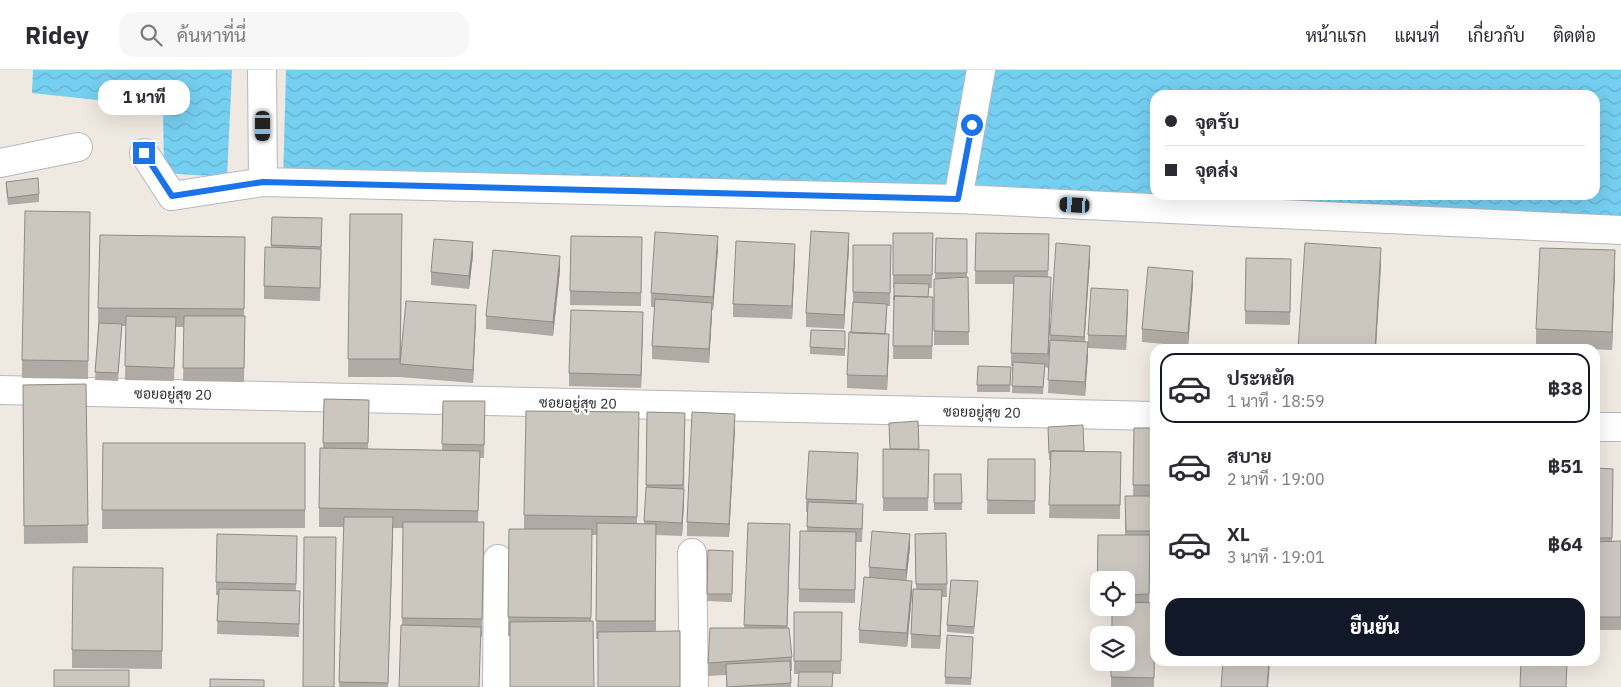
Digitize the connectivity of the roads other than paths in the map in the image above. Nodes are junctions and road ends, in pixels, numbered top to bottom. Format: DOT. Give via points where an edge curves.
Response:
graph roads {
  1 [pos="262,70"];
  2 [pos="982,70"];
  3 [pos="78,148"];
  4 [pos="144,153"];
  5 [pos="0,163"];
  6 [pos="263,182"];
  7 [pos="958,199"];
  8 [pos="1621,230"];
  9 [pos="0,390"];
  10 [pos="1150,416"];
  11 [pos="1600,427"];
  12 [pos="1621,427"];
  13 [pos="692,553"];
  14 [pos="498,559"];
  15 [pos="497,687"];
  16 [pos="694,687"];
  1 -- 6 [label="street"];
  2 -- 7 [label="street"];
  3 -- 5 [label="street"];
  4 -- 6 [label="street" via="172,196"];
  6 -- 7 [label="street"];
  7 -- 8 [label="street"];
  9 -- 10 [label="street, ซอยอยู่สุข 20"];
  11 -- 12 [label="street"];
  13 -- 16 [label="street"];
  14 -- 15 [label="street"];
}
